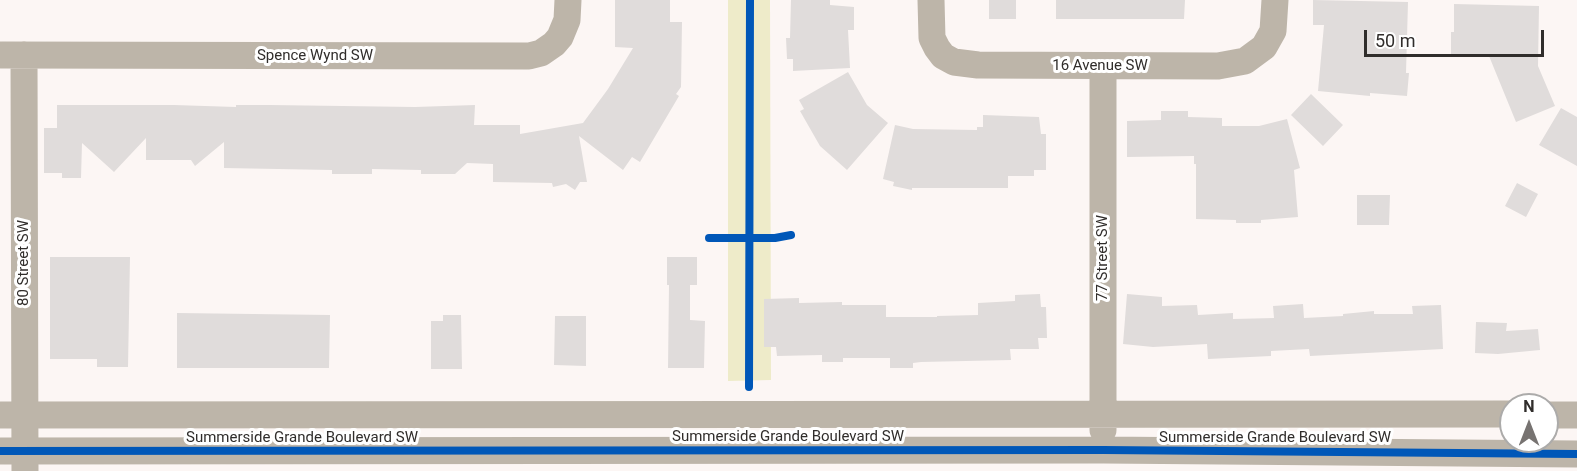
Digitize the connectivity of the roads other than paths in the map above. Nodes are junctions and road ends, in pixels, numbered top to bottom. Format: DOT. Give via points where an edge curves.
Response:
graph roads {
  1 [pos="568,0"];
  2 [pos="931,0"];
  3 [pos="1275,0"];
  4 [pos="12,55"];
  5 [pos="1103,66"];
  6 [pos="1103,413"];
  7 [pos="1499,414"];
  8 [pos="13,415"];
  9 [pos="751,415"];
  10 [pos="1559,415"];
  11 [pos="1577,415"];
  12 [pos="1103,450"];
  13 [pos="1577,454"];
  14 [pos="17,458"];
  15 [pos="750,461"];
  1 -- 4 [label="street, Spence Wynd SW" via="567,20 560,37 541,53 529,56"];
  2 -- 5 [label="street, 16 Avenue SW" via="933,38 943,56 954,62"];
  3 -- 5 [label="street, 16 Avenue SW" via="1269,40 1256,55 1233,64"];
  4 -- 8 [label="street, 80 Street SW"];
  5 -- 6 [label="street, 77 Street SW"];
  6 -- 7 [label="street, Summerside Grande Boulevard SW"];
  6 -- 9 [label="street, Summerside Grande Boulevard SW"];
  6 -- 12 [label="street, 77 Street SW"];
  8 -- 9 [label="street, Summerside Grande Boulevard SW"];
  8 -- 14 [label="street, 80 Street SW"];
  9 -- 15 [label="street"];
  10 -- 11 [label="street"];
  12 -- 13 [label="street, Summerside Grande Boulevard SW"];
  12 -- 15 [label="street, Summerside Grande Boulevard SW"];
  14 -- 15 [label="street, Summerside Grande Boulevard SW"];
}
